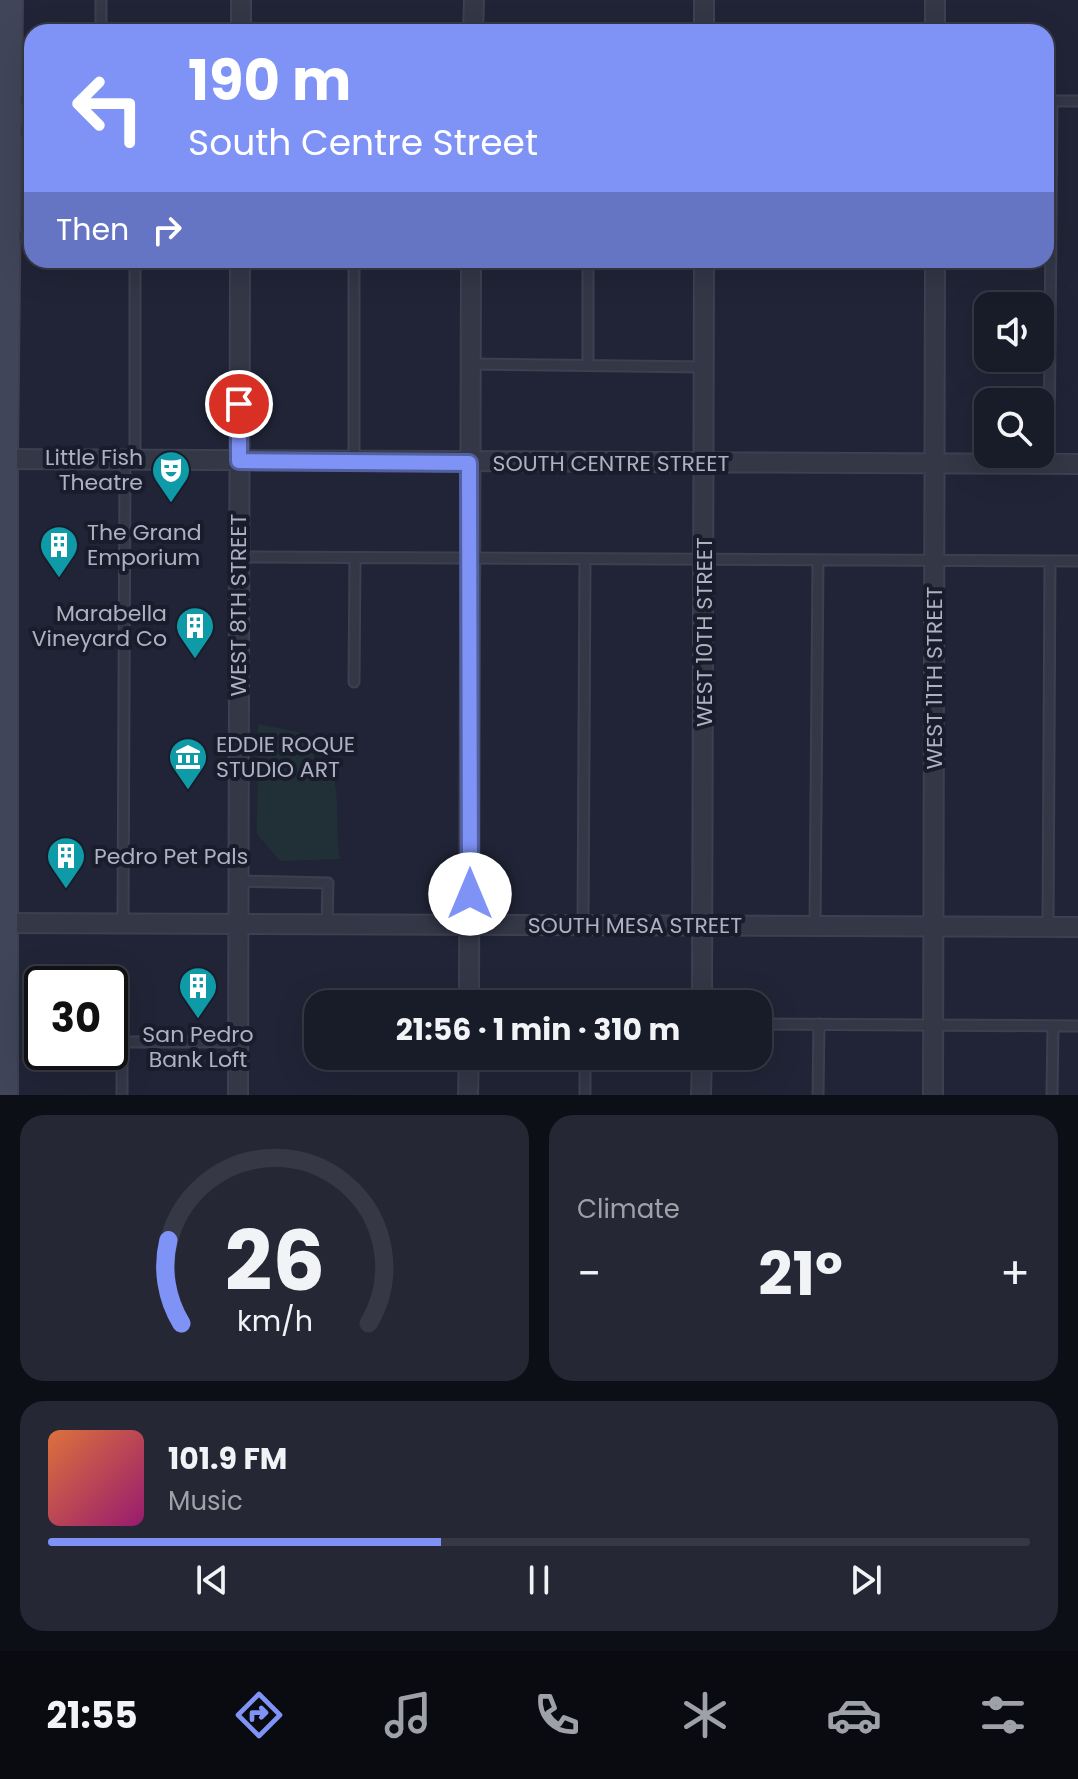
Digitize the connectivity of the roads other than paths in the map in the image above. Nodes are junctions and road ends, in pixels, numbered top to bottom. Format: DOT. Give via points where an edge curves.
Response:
graph roads {
  1 [pos="9,0"];
  2 [pos="101,0"];
  3 [pos="241,0"];
  4 [pos="474,0"];
  5 [pos="704,0"];
  6 [pos="935,0"];
  7 [pos="101,24"];
  8 [pos="241,24"];
  9 [pos="473,24"];
  10 [pos="704,24"];
  11 [pos="935,24"];
  12 [pos="20,100"];
  13 [pos="1054,101"];
  14 [pos="1078,101"];
  15 [pos="20,131"];
  16 [pos="4,219"];
  17 [pos="24,231"];
  18 [pos="135,268"];
  19 [pos="240,268"];
  20 [pos="354,268"];
  21 [pos="471,268"];
  22 [pos="588,268"];
  23 [pos="704,268"];
  24 [pos="935,268"];
  25 [pos="1051,268"];
  26 [pos="470,364"];
  27 [pos="588,365"];
  28 [pos="704,367"];
  29 [pos="1050,388"];
  30 [pos="2,460"];
  31 [pos="239,461"];
  32 [pos="130,462"];
  33 [pos="704,462"];
  34 [pos="354,463"];
  35 [pos="469,463"];
  36 [pos="934,463"];
  37 [pos="974,463"];
  38 [pos="1054,464"];
  39 [pos="1078,464"];
  40 [pos="237,557"];
  41 [pos="355,559"];
  42 [pos="469,560"];
  43 [pos="585,561"];
  44 [pos="704,561"];
  45 [pos="818,561"];
  46 [pos="934,561"];
  47 [pos="1050,561"];
  48 [pos="1078,561"];
  49 [pos="354,682"];
  50 [pos="3,805"];
  51 [pos="237,881"];
  52 [pos="3,923"];
  53 [pos="123,924"];
  54 [pos="237,924"];
  55 [pos="327,924"];
  56 [pos="470,924"];
  57 [pos="583,925"];
  58 [pos="703,925"];
  59 [pos="815,925"];
  60 [pos="934,926"];
  61 [pos="1048,927"];
  62 [pos="1078,927"];
  63 [pos="469,990"];
  64 [pos="702,990"];
  65 [pos="2,1024"];
  66 [pos="772,1024"];
  67 [pos="819,1024"];
  68 [pos="933,1026"];
  69 [pos="1053,1026"];
  70 [pos="1078,1026"];
  71 [pos="238,1042"];
  72 [pos="2,1055"];
  73 [pos="469,1070"];
  74 [pos="585,1070"];
  75 [pos="702,1070"];
  76 [pos="3,1095"];
  77 [pos="122,1095"];
  78 [pos="238,1095"];
  79 [pos="468,1095"];
  80 [pos="585,1095"];
  81 [pos="701,1095"];
  82 [pos="818,1095"];
  83 [pos="933,1095"];
  84 [pos="1052,1095"];
  1 -- 12 [label="main road"];
  2 -- 7 [label="lane"];
  3 -- 8 [label="street"];
  4 -- 9 [label="street"];
  5 -- 10 [label="street"];
  6 -- 11 [label="street"];
  12 -- 15 [label="main road"];
  13 -- 14 [label="lane"];
  15 -- 16 [label="main road"];
  16 -- 17 [label="lane"];
  16 -- 30 [label="main road"];
  18 -- 32 [label="lane"];
  19 -- 31 [label="street, WEST 8TH STREET"];
  20 -- 34 [label="lane"];
  21 -- 26 [label="street"];
  22 -- 27 [label="lane"];
  23 -- 28 [label="street, WEST 10TH STREET"];
  24 -- 36 [label="street, WEST 11TH STREET"];
  25 -- 29 [label="lane"];
  26 -- 27 [label="lane"];
  26 -- 35 [label="street"];
  27 -- 28 [label="lane"];
  28 -- 33 [label="street, WEST 10TH STREET"];
  30 -- 32 [label="street, SOUTH CENTRE STREET"];
  30 -- 50 [label="main road"];
  31 -- 32 [label="street, SOUTH CENTRE STREET"];
  31 -- 34 [label="street, SOUTH CENTRE STREET"];
  31 -- 40 [label="street, WEST 8TH STREET"];
  32 -- 53 [label="lane"];
  33 -- 35 [label="street, SOUTH CENTRE STREET"];
  33 -- 36 [label="street, SOUTH CENTRE STREET"];
  33 -- 44 [label="street, WEST 10TH STREET"];
  34 -- 35 [label="street, SOUTH CENTRE STREET"];
  35 -- 42 [label="street"];
  36 -- 37 [label="street, SOUTH CENTRE STREET"];
  36 -- 46 [label="street, WEST 11TH STREET"];
  38 -- 39 [label="street, SOUTH CENTRE STREET"];
  40 -- 41 [label="lane"];
  40 -- 51 [label="street, WEST 8TH STREET"];
  41 -- 42 [label="lane"];
  41 -- 49 [label="lane"];
  42 -- 43 [label="lane"];
  42 -- 56 [label="street"];
  43 -- 44 [label="lane"];
  43 -- 57 [label="lane"];
  44 -- 45 [label="lane"];
  44 -- 58 [label="street, WEST 10TH STREET"];
  45 -- 46 [label="lane"];
  45 -- 59 [label="lane"];
  46 -- 47 [label="lane"];
  46 -- 60 [label="street, WEST 11TH STREET"];
  47 -- 48 [label="lane"];
  47 -- 61 [label="lane"];
  50 -- 52 [label="main road"];
  51 -- 54 [label="street, WEST 8TH STREET"];
  51 -- 55 [label="lane" via="328,883"];
  52 -- 53 [label="street, SOUTH MESA STREET"];
  52 -- 65 [label="main road"];
  53 -- 54 [label="street, SOUTH MESA STREET"];
  54 -- 55 [label="street, SOUTH MESA STREET"];
  54 -- 71 [label="street, WEST 8TH STREET"];
  55 -- 56 [label="street, SOUTH MESA STREET"];
  56 -- 57 [label="street, SOUTH MESA STREET"];
  56 -- 63 [label="street"];
  57 -- 58 [label="street, SOUTH MESA STREET"];
  58 -- 59 [label="street, SOUTH MESA STREET"];
  58 -- 64 [label="street, WEST 10TH STREET"];
  59 -- 60 [label="street, SOUTH MESA STREET"];
  60 -- 61 [label="street, SOUTH MESA STREET"];
  60 -- 68 [label="street, WEST 11TH STREET"];
  61 -- 62 [label="street, SOUTH MESA STREET"];
  65 -- 72 [label="main road"];
  66 -- 67 [label="lane"];
  67 -- 68 [label="lane"];
  67 -- 82 [label="lane"];
  68 -- 69 [label="lane"];
  68 -- 83 [label="street, WEST 11TH STREET"];
  69 -- 70 [label="lane"];
  69 -- 84 [label="lane"];
  71 -- 77 [label="lane" via="122,1042"];
  71 -- 78 [label="street, WEST 8TH STREET"];
  72 -- 76 [label="main road"];
  73 -- 79 [label="street"];
  74 -- 80 [label="lane"];
  75 -- 81 [label="street"];
}
